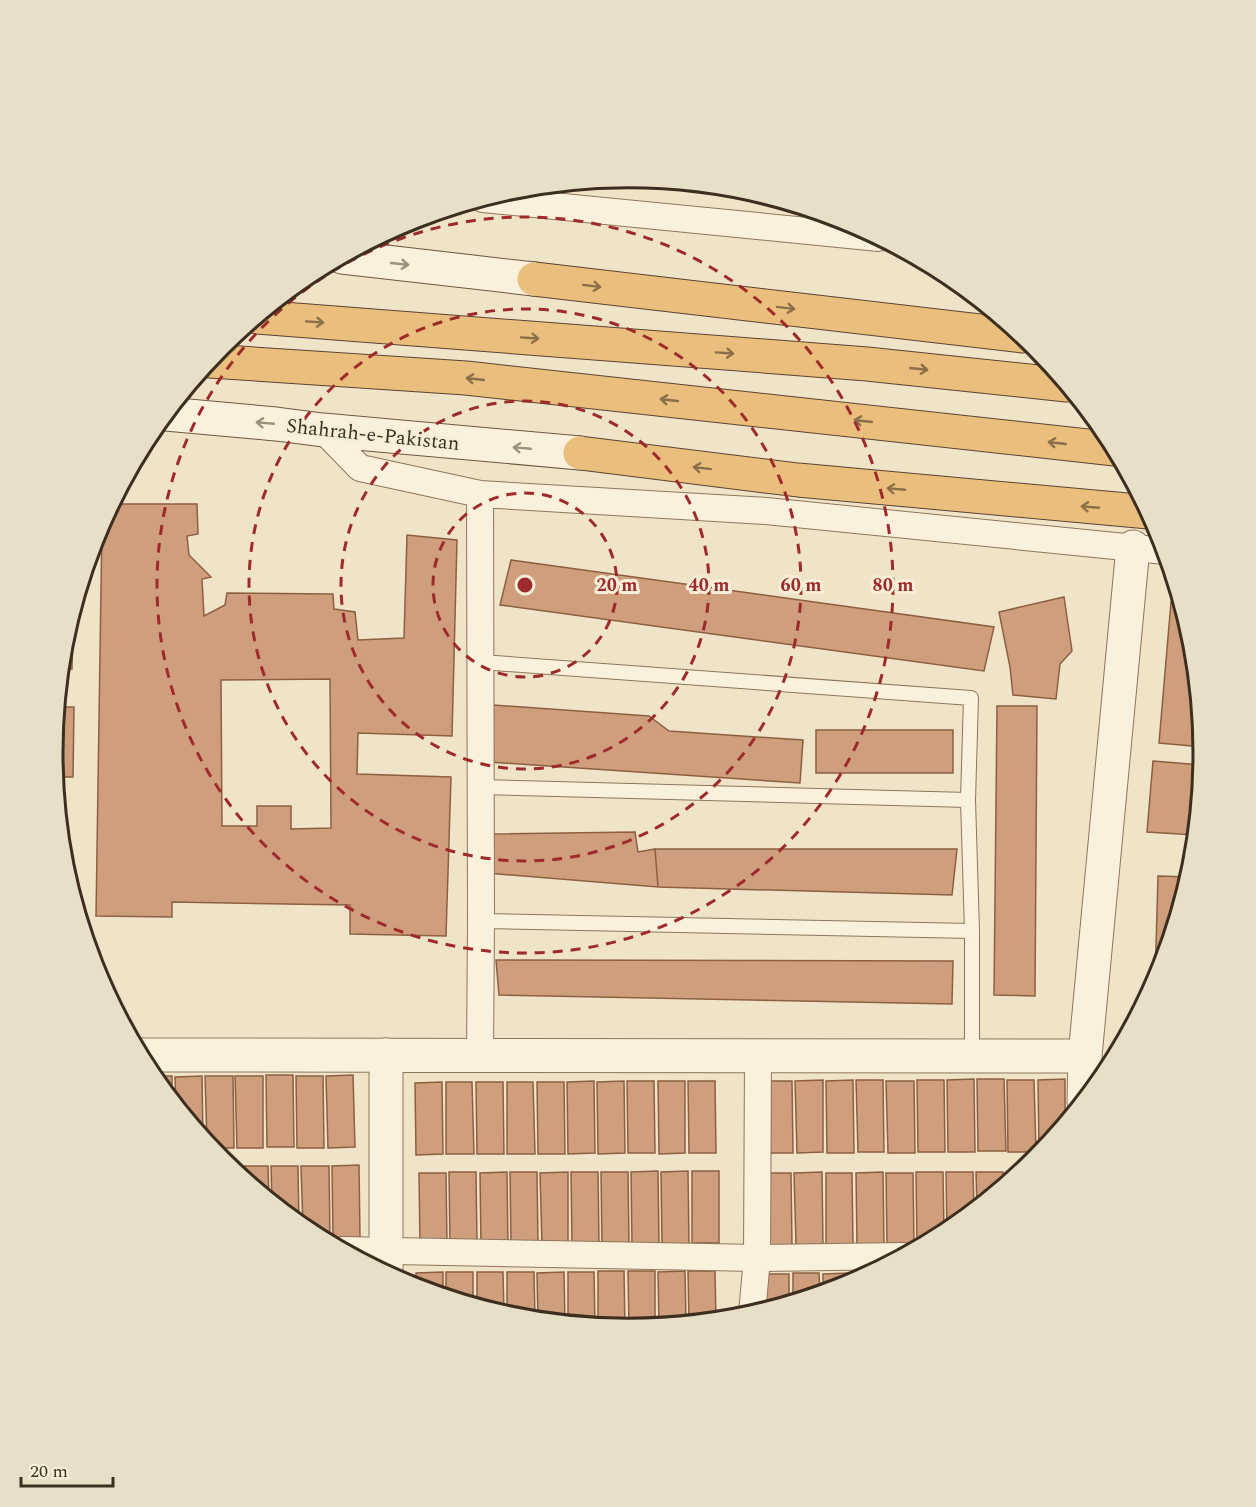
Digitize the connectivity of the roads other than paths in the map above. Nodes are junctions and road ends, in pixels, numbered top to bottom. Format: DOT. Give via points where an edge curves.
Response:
graph roads {
  1 [pos="508,201"];
  2 [pos="851,235"];
  3 [pos="356,259"];
  4 [pos="534,279"];
  5 [pos="268,318"];
  6 [pos="1006,334"];
  7 [pos="221,362"];
  8 [pos="1055,384"];
  9 [pos="176,415"];
  10 [pos="323,430"];
  11 [pos="1103,448"];
  12 [pos="580,453"];
  13 [pos="480,494"];
  14 [pos="1138,511"];
  15 [pos="1133,547"];
  16 [pos="1154,549"];
  17 [pos="481,662"];
  18 [pos="480,787"];
  19 [pos="968,800"];
  20 [pos="481,921"];
  21 [pos="972,931"];
  22 [pos="151,1055"];
  23 [pos="386,1055"];
  24 [pos="480,1056"];
  25 [pos="758,1056"];
  26 [pos="1084,1056"];
  27 [pos="972,1057"];
  28 [pos="1084,1086"];
  29 [pos="885,1256"];
  30 [pos="757,1258"];
  31 [pos="386,1262"];
  32 [pos="753,1304"];
  1 -- 2 [label="street"];
  3 -- 4 [label="street, one-way"];
  4 -- 6 [label="highway, one-way"];
  5 -- 8 [label="highway, one-way" via="855,363"];
  11 -- 7 [label="highway, one-way" via="466,378"];
  10 -- 9 [label="street, Shahrah-e-Pakistan, one-way"];
  12 -- 10 [label="street, Shahrah-e-Pakistan, one-way"];
  10 -- 13 [label="street" via="360,468"];
  14 -- 12 [label="highway, one-way" via="798,480"];
  13 -- 15 [label="street" via="766,511"];
  13 -- 17 [label="street"];
  15 -- 16 [label="street"];
  15 -- 26 [label="street"];
  17 -- 18 [label="street"];
  17 -- 19 [label="lane" via="971,698"];
  18 -- 19 [label="lane"];
  18 -- 20 [label="street"];
  19 -- 21 [label="lane"];
  20 -- 21 [label="lane"];
  20 -- 24 [label="street"];
  21 -- 27 [label="lane"];
  22 -- 23 [label="street"];
  23 -- 24 [label="street"];
  23 -- 31 [label="street"];
  24 -- 25 [label="street"];
  25 -- 27 [label="street"];
  25 -- 30 [label="street"];
  26 -- 27 [label="street"];
  26 -- 28 [label="street"];
  29 -- 30 [label="street"];
  30 -- 31 [label="street"];
  30 -- 32 [label="street"];
}
